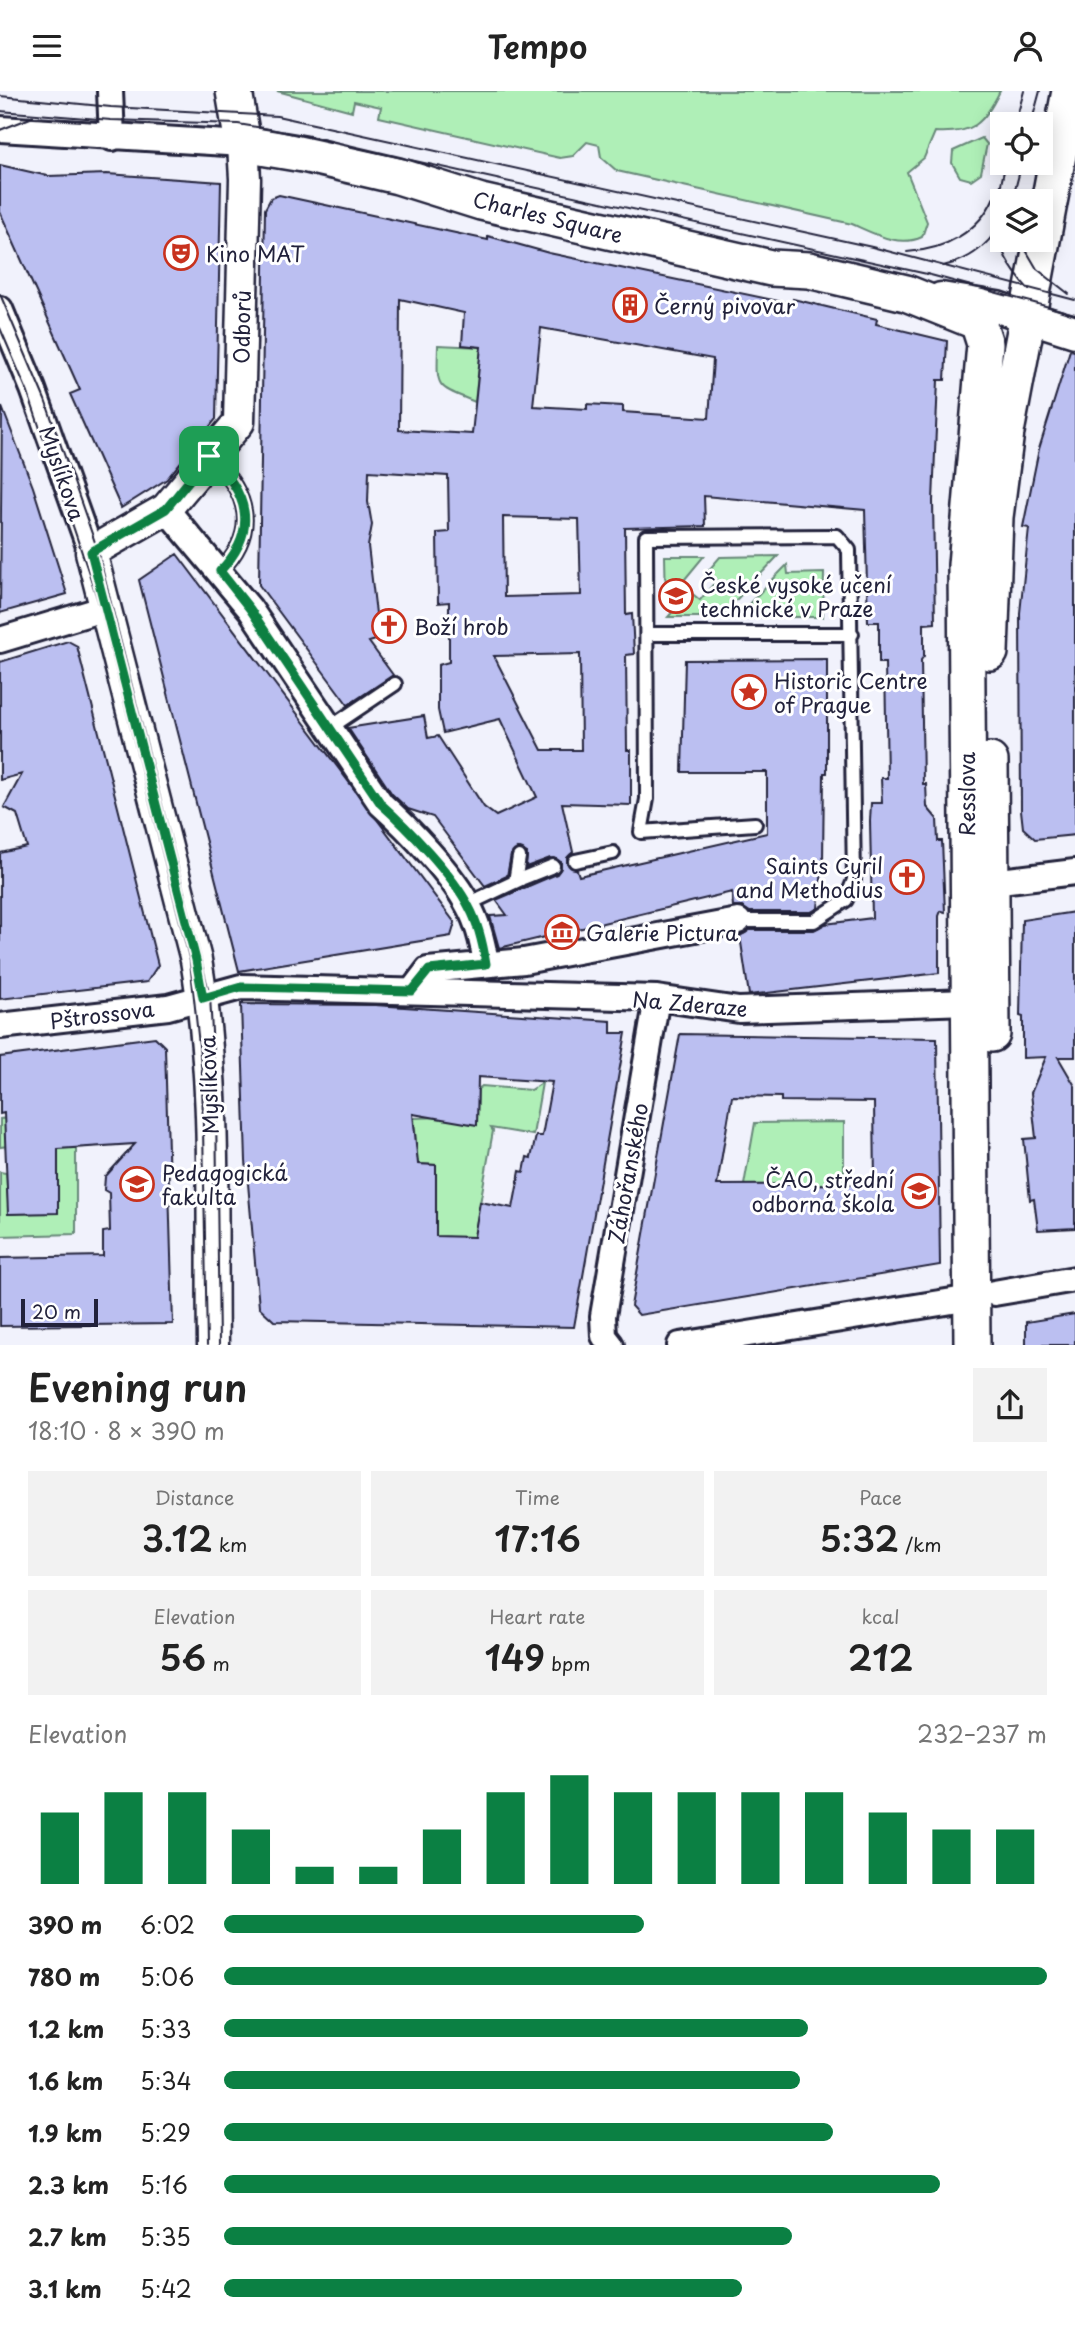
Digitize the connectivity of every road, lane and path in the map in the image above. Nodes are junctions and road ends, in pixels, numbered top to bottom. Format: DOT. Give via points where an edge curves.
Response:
graph roads {
  1 [pos="110,91"];
  2 [pos="234,91"];
  3 [pos="1070,91"];
  4 [pos="1,129"];
  5 [pos="112,138"];
  6 [pos="243,144"];
  7 [pos="906,293"];
  8 [pos="0,309"];
  9 [pos="1028,317"];
  10 [pos="1075,332"];
  11 [pos="209,456"];
  12 [pos="166,509"];
  13 [pos="91,552"];
  14 [pos="220,571"];
  15 [pos="106,608"];
  16 [pos="647,634"];
  17 [pos="852,634"];
  18 [pos="0,640"];
  19 [pos="395,684"];
  20 [pos="331,727"];
  21 [pos="755,824"];
  22 [pos="613,853"];
  23 [pos="519,857"];
  24 [pos="575,861"];
  25 [pos="553,866"];
  26 [pos="1075,872"];
  27 [pos="520,879"];
  28 [pos="992,882"];
  29 [pos="468,904"];
  30 [pos="738,921"];
  31 [pos="486,964"];
  32 [pos="412,991"];
  33 [pos="203,998"];
  34 [pos="657,998"];
  35 [pos="968,1002"];
  36 [pos="0,1026"];
  37 [pos="1075,1279"];
  38 [pos="983,1295"];
  39 [pos="213,1345"];
  40 [pos="611,1345"];
  41 [pos="680,1345"];
  42 [pos="972,1345"];
  43 [pos="996,1345"];
  1 -- 5 [label="street"];
  2 -- 6 [label="main road"];
  3 -- 9 [label="main road"];
  4 -- 5 [label="street, Charles Square"];
  5 -- 6 [label="street, Charles Square"];
  6 -- 7 [label="main road, Charles Square" via="387,173 481,202 762,266 809,270"];
  6 -- 11 [label="street, Odborů" via="239,422"];
  7 -- 9 [label="street, Charles Square" via="997,307"];
  7 -- 35 [label="main road, Resslova" via="973,318 985,340 966,565"];
  8 -- 13 [label="street, Myslíkova"];
  9 -- 10 [label="street, Charles Square"];
  9 -- 28 [label="main road, Resslova" via="995,516 990,619"];
  11 -- 12 [label="street, Odborů"];
  11 -- 14 [label="lane" via="234,482 246,520 235,557"];
  12 -- 13 [label="street, Odborů"];
  12 -- 14 [label="street"];
  13 -- 15 [label="street, Myslíkova"];
  14 -- 20 [label="street"];
  15 -- 18 [label="street"];
  15 -- 33 [label="street, Myslíkova"];
  16 -- 17 [label="lane"];
  16 -- 17 [label="lane" via="646,537 836,536 849,550"];
  16 -- 21 [label="lane" via="647,799 641,832"];
  17 -- 30 [label="lane" via="854,880 846,900 814,921"];
  19 -- 20 [label="lane"];
  20 -- 29 [label="street" via="381,804 408,828"];
  22 -- 24 [label="lane"];
  23 -- 27 [label="lane"];
  25 -- 27 [label="lane"];
  26 -- 28 [label="street"];
  27 -- 29 [label="lane"];
  28 -- 38 [label="main road, Resslova"];
  29 -- 31 [label="street" via="481,934"];
  30 -- 31 [label="street"];
  31 -- 32 [label="street" via="429,970"];
  32 -- 33 [label="street, Na Zderaze" via="241,987"];
  32 -- 34 [label="street, Na Zderaze"];
  33 -- 36 [label="street, Pštrossova" via="168,1007"];
  33 -- 39 [label="street, Myslíkova" via="209,1073"];
  34 -- 35 [label="street, Na Zderaze" via="739,1010"];
  34 -- 40 [label="street, Záhořanského" via="603,1316 604,1336"];
  35 -- 38 [label="main road, Resslova"];
  37 -- 38 [label="street"];
  38 -- 41 [label="street"];
  38 -- 42 [label="main road, Resslova"];
  38 -- 43 [label="main road, Resslova"];
}
